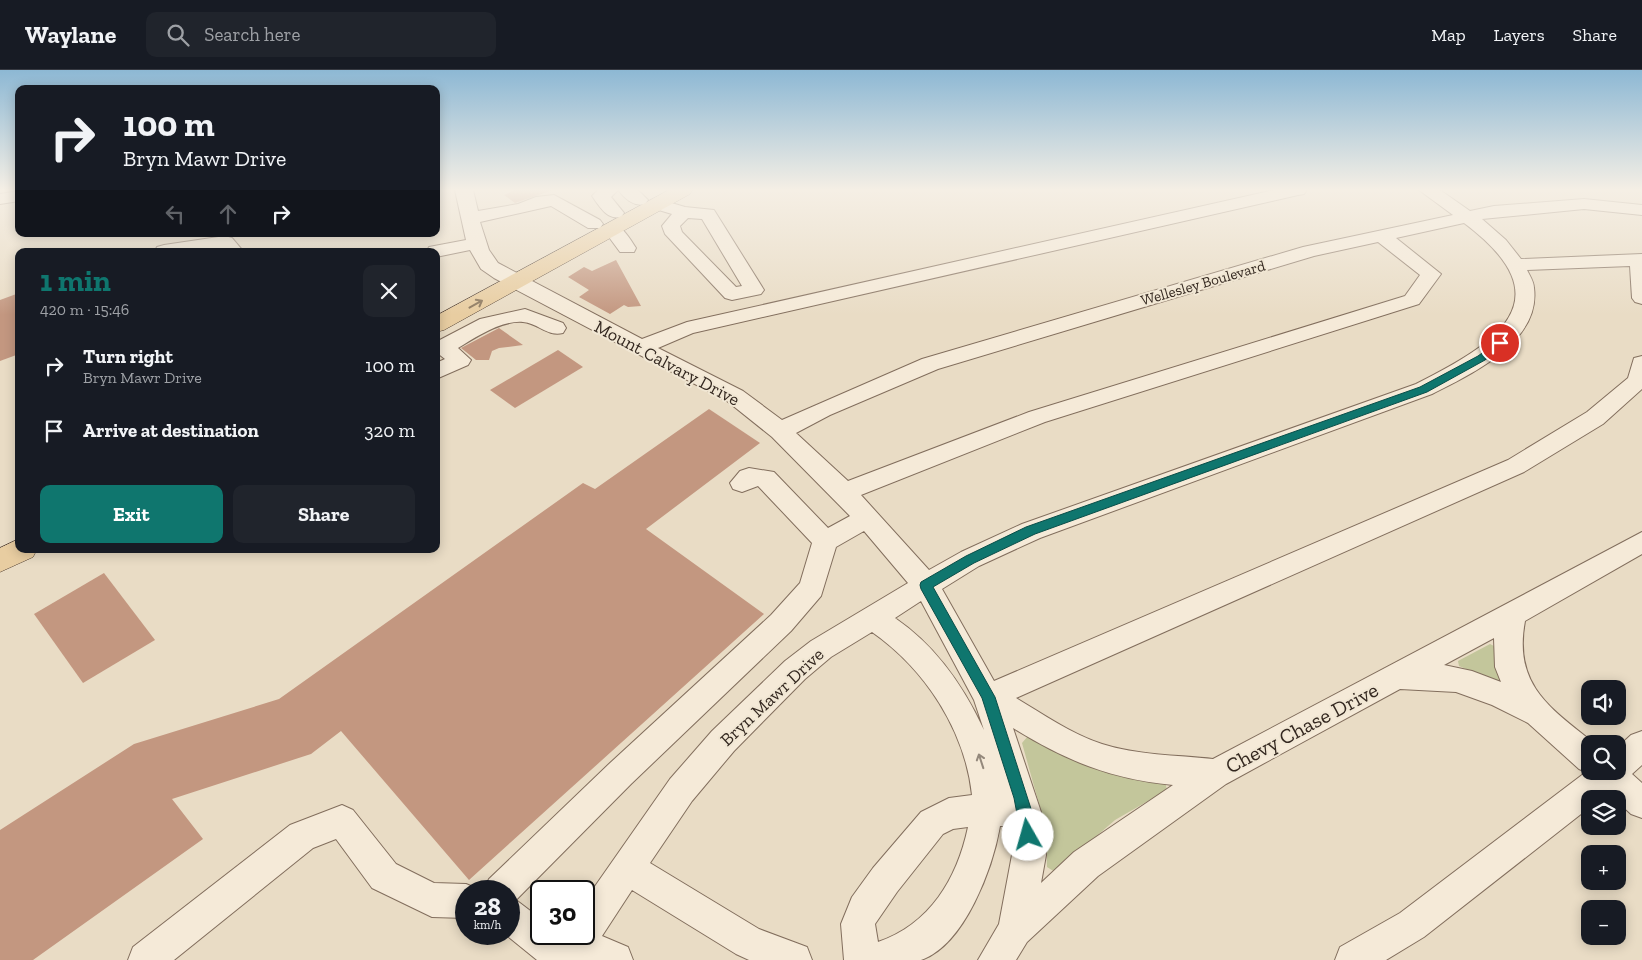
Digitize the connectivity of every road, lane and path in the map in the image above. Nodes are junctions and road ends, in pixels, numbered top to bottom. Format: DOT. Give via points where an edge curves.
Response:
graph roads {
  1 [pos="475,232"];
  2 [pos="590,232"];
  3 [pos="614,232"];
  4 [pos="673,232"];
  5 [pos="719,232"];
  6 [pos="1114,232"];
  7 [pos="1397,232"];
  8 [pos="1486,232"];
  9 [pos="1381,235"];
  10 [pos="478,243"];
  11 [pos="184,248"];
  12 [pos="231,248"];
  13 [pos="627,248"];
  14 [pos="440,250"];
  15 [pos="1641,260"];
  16 [pos="1516,265"];
  17 [pos="507,278"];
  18 [pos="1642,298"];
  19 [pos="554,302"];
  20 [pos="442,316"];
  21 [pos="532,318"];
  22 [pos="556,328"];
  23 [pos="475,329"];
  24 [pos="443,340"];
  25 [pos="641,348"];
  26 [pos="1642,363"];
  27 [pos="440,370"];
  28 [pos="780,431"];
  29 [pos="742,483"];
  30 [pos="844,492"];
  31 [pos="867,518"];
  32 [pos="15,532"];
  33 [pos="0,540"];
  34 [pos="825,541"];
  35 [pos="1642,542"];
  36 [pos="15,553"];
  37 [pos="0,561"];
  38 [pos="926,585"];
  39 [pos="1512,615"];
  40 [pos="872,618"];
  41 [pos="1394,679"];
  42 [pos="988,697"];
  43 [pos="1540,716"];
  44 [pos="1642,745"];
  45 [pos="1581,748"];
  46 [pos="1626,755"];
  47 [pos="1215,774"];
  48 [pos="1591,780"];
  49 [pos="1618,780"];
  50 [pos="1642,803"];
  51 [pos="986,809"];
  52 [pos="1025,812"];
  53 [pos="628,868"];
  54 [pos="513,880"];
  55 [pos="455,900"];
  56 [pos="520,920"];
  57 [pos="1015,930"];
  58 [pos="574,946"];
  59 [pos="146,960"];
  60 [pos="615,960"];
  61 [pos="794,960"];
  62 [pos="862,960"];
  63 [pos="877,960"];
  64 [pos="996,960"];
  65 [pos="1353,960"];
  1 -- 10 [label="street, Mount Calvary Drive"];
  2 -- 17 [label="main road"];
  3 -- 13 [label="street"];
  4 -- 5 [label="street" via="732,294 754,290"];
  6 -- 25 [label="street" via="687,328"];
  7 -- 9 [label="street, Wellesley Boulevard"];
  8 -- 16 [label="street, Bryn Mawr Drive"];
  9 -- 28 [label="street, Wellesley Boulevard" via="1310,251 930,364"];
  9 -- 30 [label="street" via="1431,274 1412,300 1037,417"];
  10 -- 14 [label="street"];
  10 -- 17 [label="street, Mount Calvary Drive" via="484,260"];
  11 -- 12 [label="street" via="225,242"];
  15 -- 16 [label="street"];
  15 -- 18 [label="street"];
  16 -- 38 [label="street, Bryn Mawr Drive" via="1526,290 1520,320 1500,343 1458,372 1368,411 1030,531 970,559"];
  17 -- 19 [label="street, Mount Calvary Drive"];
  17 -- 20 [label="main road"];
  19 -- 21 [label="street"];
  19 -- 25 [label="street, Mount Calvary Drive"];
  20 -- 23 [label="street"];
  21 -- 22 [label="street"];
  21 -- 23 [label="street" via="525,315 487,323"];
  23 -- 24 [label="street"];
  24 -- 27 [label="street" via="443,347 460,360"];
  25 -- 28 [label="street, Mount Calvary Drive" via="735,396"];
  26 -- 42 [label="street" via="1638,381 1595,418 1516,466"];
  28 -- 30 [label="street, Mount Calvary Drive"];
  29 -- 34 [label="street" via="749,477 765,478"];
  30 -- 31 [label="street, Mount Calvary Drive"];
  31 -- 34 [label="street"];
  31 -- 38 [label="street, Mount Calvary Drive"];
  32 -- 33 [label="main road"];
  34 -- 54 [label="street" via="812,588 781,623"];
  35 -- 39 [label="street, Chevy Chase Drive"];
  36 -- 37 [label="main road"];
  38 -- 40 [label="street, Bryn Mawr Drive"];
  38 -- 42 [label="street, Mount Calvary Drive"];
  39 -- 41 [label="street, Chevy Chase Drive"];
  39 -- 43 [label="street" via="1509,663 1517,684"];
  51 -- 40 [label="street, one-way" via="986,777 973,739 941,681 913,648"];
  40 -- 53 [label="street, Bryn Mawr Drive" via="821,649 723,742 681,790"];
  41 -- 43 [label="street" via="1446,676 1500,694"];
  41 -- 47 [label="street, Chevy Chase Drive"];
  42 -- 47 [label="street, Mount Calvary Drive" via="1089,754 1129,764"];
  42 -- 52 [label="street, Mount Calvary Drive"];
  43 -- 45 [label="street"];
  44 -- 46 [label="street"];
  47 -- 57 [label="street, Chevy Chase Drive" via="1086,864"];
  48 -- 65 [label="street" via="1412,925"];
  49 -- 50 [label="street"];
  51 -- 52 [label="street"];
  51 -- 62 [label="street" via="949,814 932,823 885,880 864,908 858,924"];
  51 -- 63 [label="street" via="973,871 958,900 929,935 903,952"];
  52 -- 57 [label="street, Mount Calvary Drive" via="1029,855"];
  53 -- 58 [label="street, Bryn Mawr Drive"];
  53 -- 61 [label="street" via="748,942"];
  55 -- 59 [label="street" via="432,900 384,876 342,821 302,836"];
  56 -- 58 [label="street"];
  57 -- 64 [label="street, Chevy Chase Drive"];
  58 -- 60 [label="street"];
}
